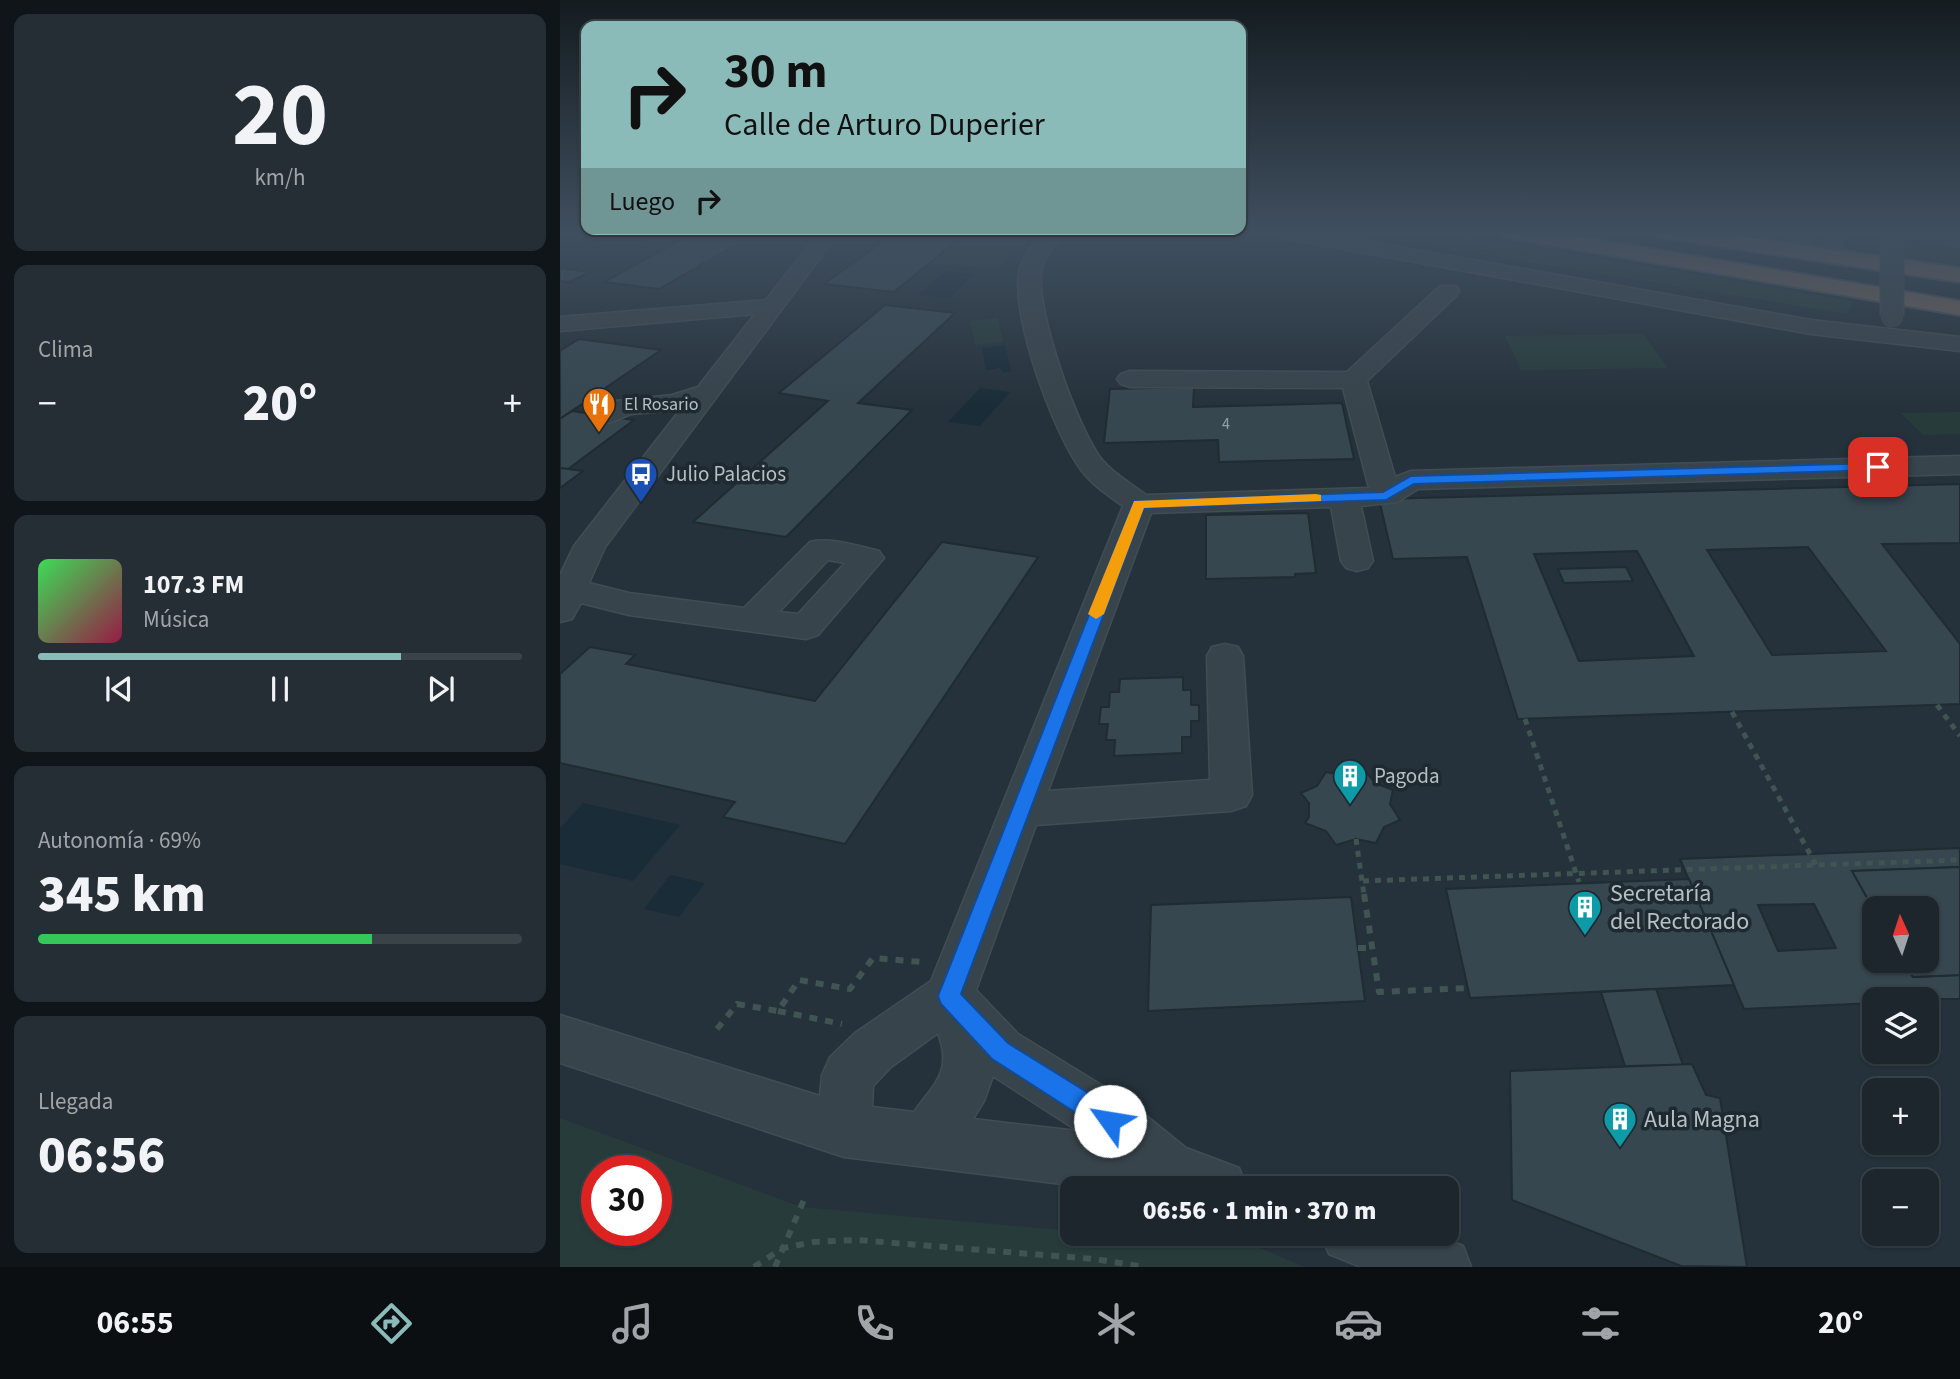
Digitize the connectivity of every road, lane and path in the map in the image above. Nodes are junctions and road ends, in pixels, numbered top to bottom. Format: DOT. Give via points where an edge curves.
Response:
graph roads {
  1 [pos="783,290"];
  2 [pos="1028,290"];
  3 [pos="1606,290"];
  4 [pos="1870,290"];
  5 [pos="1897,290"];
  6 [pos="1930,290"];
  7 [pos="1448,291"];
  8 [pos="1960,295"];
  9 [pos="771,306"];
  10 [pos="1960,308"];
  11 [pos="560,324"];
  12 [pos="1894,326"];
  13 [pos="1960,344"];
  14 [pos="1960,357"];
  15 [pos="1130,379"];
  16 [pos="1354,380"];
  17 [pos="705,393"];
  18 [pos="609,415"];
  19 [pos="1960,465"];
  20 [pos="1386,496"];
  21 [pos="1344,498"];
  22 [pos="1139,504"];
  23 [pos="1357,561"];
  24 [pos="563,596"];
  25 [pos="752,619"];
  26 [pos="1225,656"];
  27 [pos="1937,705"];
  28 [pos="1732,712"];
  29 [pos="1525,719"];
  30 [pos="1960,736"];
  31 [pos="1020,810"];
  32 [pos="1356,839"];
  33 [pos="1960,860"];
  34 [pos="1816,865"];
  35 [pos="1576,873"];
  36 [pos="1363,881"];
  37 [pos="1579,882"];
  38 [pos="1358,948"];
  39 [pos="1372,948"];
  40 [pos="943,980"];
  41 [pos="1468,988"];
  42 [pos="778,1011"];
  43 [pos="856,1026"];
  44 [pos="717,1029"];
  45 [pos="560,1040"];
  46 [pos="844,1130"];
  47 [pos="926,1140"];
  48 [pos="1169,1170"];
  49 [pos="1186,1176"];
  50 [pos="806,1195"];
  51 [pos="1383,1246"];
  52 [pos="783,1248"];
  53 [pos="754,1267"];
  54 [pos="775,1267"];
  55 [pos="1145,1267"];
  56 [pos="1442,1267"];
  1 -- 9 [label="street"];
  2 -- 22 [label="street" via="1060,402 1092,466"];
  3 -- 12 [label="street" via="1811,327"];
  4 -- 10 [label="highway"];
  5 -- 12 [label="street, bridge"];
  6 -- 8 [label="highway"];
  7 -- 16 [label="street"];
  9 -- 11 [label="street"];
  9 -- 17 [label="street"];
  12 -- 13 [label="street"];
  12 -- 14 [label="street"];
  15 -- 16 [label="street"];
  16 -- 20 [label="street"];
  17 -- 18 [label="street" via="675,403 625,407"];
  17 -- 24 [label="street" via="590,546"];
  19 -- 20 [label="street" via="1411,480"];
  20 -- 21 [label="street"];
  21 -- 22 [label="street"];
  21 -- 23 [label="street"];
  22 -- 31 [label="street"];
  24 -- 25 [label="street"];
  26 -- 31 [label="street" via="1231,795"];
  27 -- 30 [label="path"];
  28 -- 34 [label="path"];
  29 -- 35 [label="path"];
  31 -- 40 [label="street"];
  32 -- 36 [label="path"];
  33 -- 34 [label="path"];
  34 -- 35 [label="path"];
  35 -- 36 [label="path"];
  35 -- 37 [label="path"];
  36 -- 39 [label="path"];
  38 -- 39 [label="path"];
  39 -- 41 [label="path" via="1379,992"];
  40 -- 42 [label="path" via="873,958 850,989 799,980"];
  40 -- 46 [label="street" via="848,1075"];
  40 -- 47 [label="street" via="971,1054 966,1083"];
  40 -- 48 [label="street" via="1000,1051 1110,1121"];
  42 -- 43 [label="path"];
  42 -- 44 [label="path" via="737,1004"];
  45 -- 46 [label="street"];
  46 -- 47 [label="street"];
  47 -- 48 [label="street"];
  48 -- 49 [label="street"];
  50 -- 52 [label="path"];
  51 -- 56 [label="street"];
  52 -- 53 [label="path"];
  52 -- 54 [label="path"];
  52 -- 55 [label="path" via="857,1240"];
}
